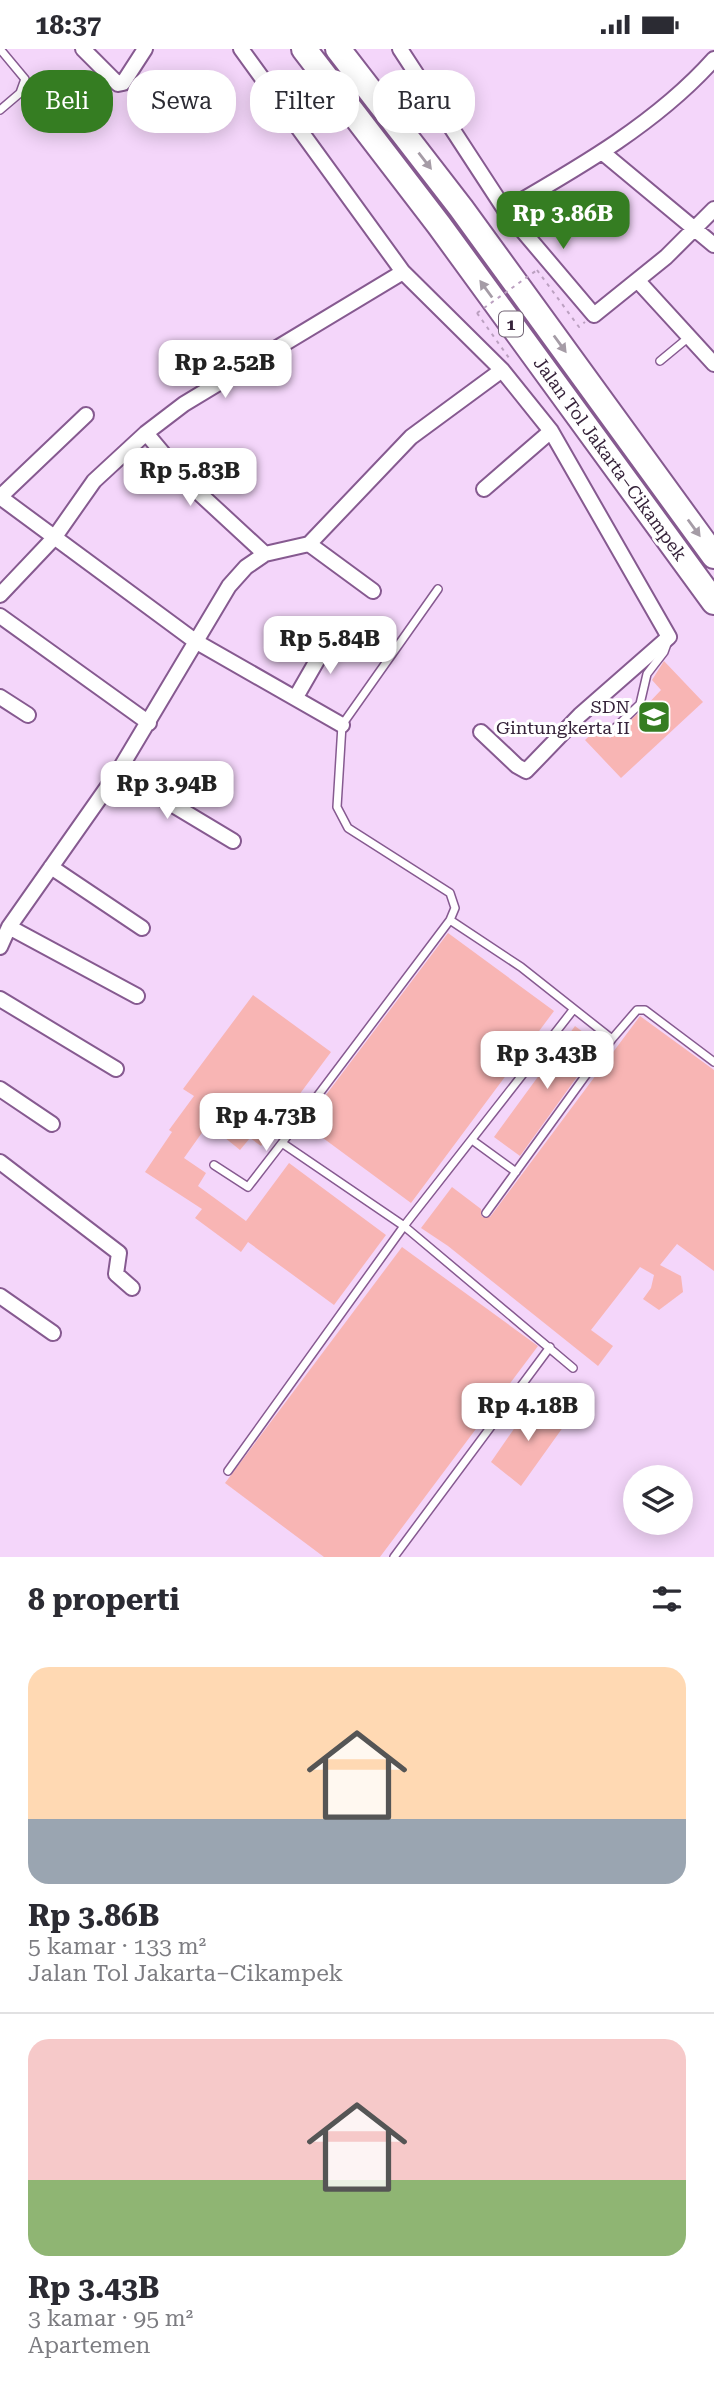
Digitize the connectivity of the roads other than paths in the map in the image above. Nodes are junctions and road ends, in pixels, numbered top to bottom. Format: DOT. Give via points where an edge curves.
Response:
graph roads {
  1 [pos="0,49"];
  2 [pos="83,49"];
  3 [pos="145,49"];
  4 [pos="241,49"];
  5 [pos="304,49"];
  6 [pos="338,49"];
  7 [pos="400,49"];
  8 [pos="714,59"];
  9 [pos="0,110"];
  10 [pos="602,152"];
  11 [pos="714,209"];
  12 [pos="505,210"];
  13 [pos="695,228"];
  14 [pos="714,245"];
  15 [pos="402,272"];
  16 [pos="638,281"];
  17 [pos="690,336"];
  18 [pos="660,361"];
  19 [pos="714,364"];
  20 [pos="507,366"];
  21 [pos="86,415"];
  22 [pos="551,431"];
  23 [pos="146,433"];
  24 [pos="484,489"];
  25 [pos="54,538"];
  26 [pos="309,544"];
  27 [pos="265,554"];
  28 [pos="714,556"];
  29 [pos="438,589"];
  30 [pos="373,590"];
  31 [pos="0,595"];
  32 [pos="714,601"];
  33 [pos="0,616"];
  34 [pos="320,633"];
  35 [pos="669,636"];
  36 [pos="195,641"];
  37 [pos="0,697"];
  38 [pos="296,697"];
  39 [pos="28,715"];
  40 [pos="149,723"];
  41 [pos="342,725"];
  42 [pos="615,728"];
  43 [pos="481,732"];
  44 [pos="118,772"];
  45 [pos="233,841"];
  46 [pos="51,867"];
  47 [pos="450,920"];
  48 [pos="9,927"];
  49 [pos="142,928"];
  50 [pos="0,947"];
  51 [pos="137,996"];
  52 [pos="0,999"];
  53 [pos="573,1010"];
  54 [pos="612,1039"];
  55 [pos="714,1062"];
  56 [pos="116,1069"];
  57 [pos="0,1089"];
  58 [pos="52,1125"];
  59 [pos="472,1140"];
  60 [pos="282,1143"];
  61 [pos="0,1162"];
  62 [pos="214,1165"];
  63 [pos="516,1172"];
  64 [pos="486,1213"];
  65 [pos="404,1226"];
  66 [pos="132,1288"];
  67 [pos="0,1296"];
  68 [pos="53,1333"];
  69 [pos="550,1347"];
  70 [pos="573,1368"];
  71 [pos="228,1471"];
  72 [pos="394,1557"];
  1 -- 9 [label="lane" via="25,79 20,93"];
  2 -- 3 [label="street" via="118,84"];
  4 -- 15 [label="street"];
  32 -- 5 [label="highway, Jalan Tol Jakarta–Cikampek / 1, one-way"];
  6 -- 28 [label="highway, Jalan Tol Jakarta–Cikampek / 1, one-way" via="461,208"];
  7 -- 12 [label="street"];
  8 -- 10 [label="street"];
  10 -- 12 [label="street"];
  10 -- 13 [label="street"];
  11 -- 13 [label="street"];
  12 -- 16 [label="street" via="594,315"];
  13 -- 14 [label="street"];
  13 -- 16 [label="street"];
  15 -- 20 [label="street"];
  15 -- 23 [label="street" via="184,404"];
  16 -- 17 [label="street"];
  17 -- 18 [label="lane"];
  17 -- 19 [label="street"];
  20 -- 22 [label="street"];
  20 -- 26 [label="street" via="411,437"];
  21 -- 25 [label="street" via="0,497"];
  22 -- 24 [label="street"];
  22 -- 35 [label="street"];
  23 -- 25 [label="street" via="94,481"];
  23 -- 27 [label="street" via="187,482"];
  25 -- 31 [label="street"];
  25 -- 36 [label="street"];
  26 -- 27 [label="street"];
  26 -- 30 [label="street"];
  27 -- 36 [label="street" via="229,586"];
  29 -- 41 [label="lane"];
  33 -- 40 [label="street"];
  34 -- 38 [label="street" via="312,649 319,657"];
  35 -- 42 [label="lane" via="664,652 648,672 640,704"];
  35 -- 43 [label="street" via="580,715 526,771"];
  36 -- 38 [label="street"];
  36 -- 40 [label="street"];
  37 -- 39 [label="street"];
  38 -- 41 [label="street"];
  40 -- 44 [label="street"];
  41 -- 47 [label="lane" via="337,807 341,818 348,828 450,893 455,908"];
  44 -- 45 [label="street"];
  44 -- 46 [label="street"];
  46 -- 48 [label="street"];
  46 -- 49 [label="street"];
  47 -- 53 [label="lane" via="521,967"];
  47 -- 60 [label="lane"];
  48 -- 50 [label="street"];
  48 -- 51 [label="street"];
  52 -- 56 [label="street"];
  53 -- 54 [label="lane"];
  53 -- 59 [label="lane"];
  54 -- 55 [label="lane" via="641,1009"];
  54 -- 63 [label="lane"];
  57 -- 58 [label="street"];
  59 -- 63 [label="lane"];
  59 -- 65 [label="lane"];
  60 -- 62 [label="lane" via="248,1187"];
  60 -- 65 [label="lane"];
  61 -- 66 [label="street" via="119,1253 116,1274"];
  63 -- 64 [label="lane"];
  65 -- 69 [label="lane"];
  65 -- 71 [label="lane"];
  67 -- 68 [label="street"];
  69 -- 70 [label="lane"];
  69 -- 72 [label="lane"];
}
